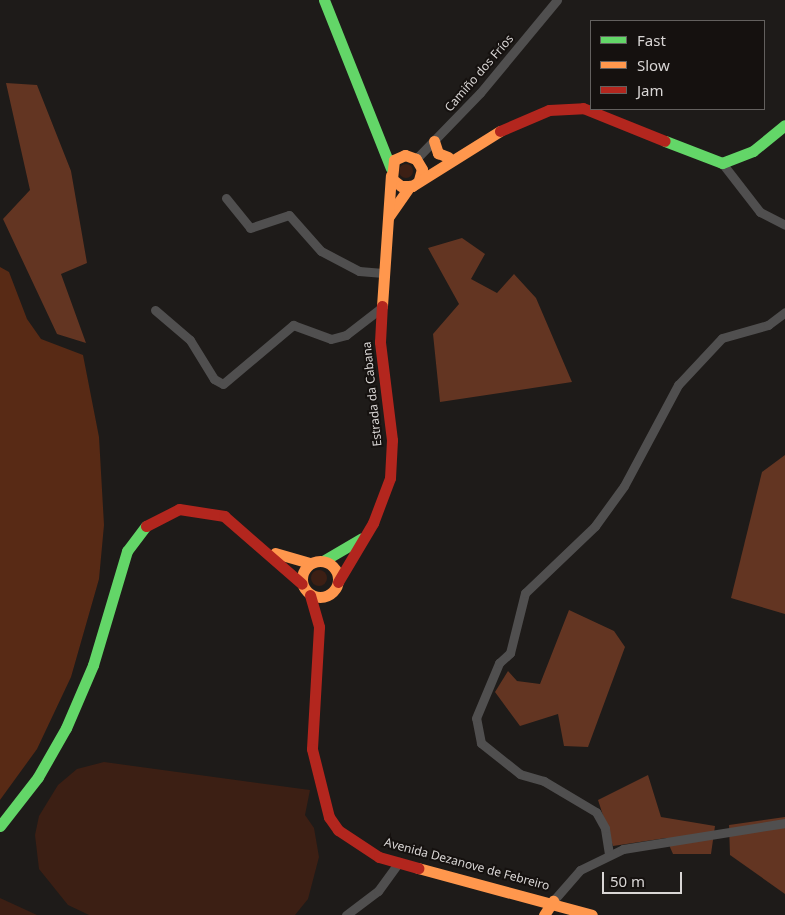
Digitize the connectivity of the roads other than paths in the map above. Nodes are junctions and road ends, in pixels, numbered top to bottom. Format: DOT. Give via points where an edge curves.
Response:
graph roads {
  1 [pos="324,0"];
  2 [pos="557,0"];
  3 [pos="785,125"];
  4 [pos="381,138"];
  5 [pos="434,141"];
  6 [pos="454,156"];
  7 [pos="413,159"];
  8 [pos="722,163"];
  9 [pos="391,171"];
  10 [pos="414,183"];
  11 [pos="226,198"];
  12 [pos="387,221"];
  13 [pos="785,225"];
  14 [pos="383,273"];
  15 [pos="382,308"];
  16 [pos="156,310"];
  17 [pos="785,312"];
  18 [pos="369,530"];
  19 [pos="266,548"];
  20 [pos="323,561"];
  21 [pos="311,563"];
  22 [pos="338,582"];
  23 [pos="302,584"];
  24 [pos="331,594"];
  25 [pos="310,595"];
  26 [pos="319,627"];
  27 [pos="785,823"];
  28 [pos="0,826"];
  29 [pos="609,854"];
  30 [pos="399,862"];
  31 [pos="553,901"];
  32 [pos="346,915"];
  33 [pos="544,915"];
  34 [pos="592,915"];
  1 -- 4 [label="main road, Estrada da Cabana"];
  2 -- 5 [label="street, Camiño dos Fríos"];
  3 -- 8 [label="main road" via="754,151"];
  4 -- 7 [label="main road"];
  4 -- 9 [label="main road, Estrada da Cabana"];
  5 -- 6 [label="main road" via="438,153"];
  5 -- 7 [label="street, Camiño dos Fríos"];
  6 -- 7 [label="main road"];
  6 -- 8 [label="main road" via="528,116 583,108"];
  6 -- 10 [label="main road"];
  7 -- 9 [label="main road"];
  7 -- 10 [label="main road"];
  8 -- 13 [label="street" via="760,212"];
  9 -- 10 [label="main road" via="397,184"];
  9 -- 12 [label="main road, Estrada da Cabana"];
  10 -- 12 [label="main road, Estrada da Cabana"];
  11 -- 14 [label="street" via="250,228 289,216 322,251 359,271"];
  12 -- 14 [label="main road, Estrada da Cabana"];
  14 -- 15 [label="main road, Estrada da Cabana"];
  15 -- 16 [label="street" via="338,338 324,339 293,325 223,384 214,379 190,340"];
  15 -- 18 [label="main road, Estrada da Cabana" via="381,359 392,456 385,497"];
  17 -- 29 [label="street" via="768,325 722,338 678,385 624,486 595,526 524,593 510,653 499,663 476,718 481,743 512,768 596,812 605,828"];
  18 -- 20 [label="main road, Estrada da Cabana" via="348,550"];
  18 -- 22 [label="main road, Estrada da Cabana"];
  19 -- 21 [label="main road"];
  19 -- 23 [label="main road"];
  19 -- 28 [label="main road" via="230,520 204,510 179,509 144,527 127,551 93,664 66,728 38,777"];
  20 -- 21 [label="main road"];
  20 -- 22 [label="main road" via="335,568"];
  21 -- 23 [label="main road" via="303,572"];
  22 -- 24 [label="main road"];
  23 -- 25 [label="main road"];
  24 -- 25 [label="main road"];
  24 -- 26 [label="main road, Avenida Dezanove de Febreiro"];
  25 -- 26 [label="main road, Avenida Dezanove de Febreiro"];
  26 -- 30 [label="main road, Avenida Dezanove de Febreiro" via="312,750 329,817 338,830 360,846"];
  27 -- 29 [label="street"];
  29 -- 31 [label="street" via="580,870"];
  30 -- 31 [label="main road, Avenida Dezanove de Febreiro"];
  30 -- 32 [label="street" via="378,891"];
  31 -- 33 [label="main road"];
  31 -- 34 [label="main road, Avenida Dezanove de Febreiro"];
}
